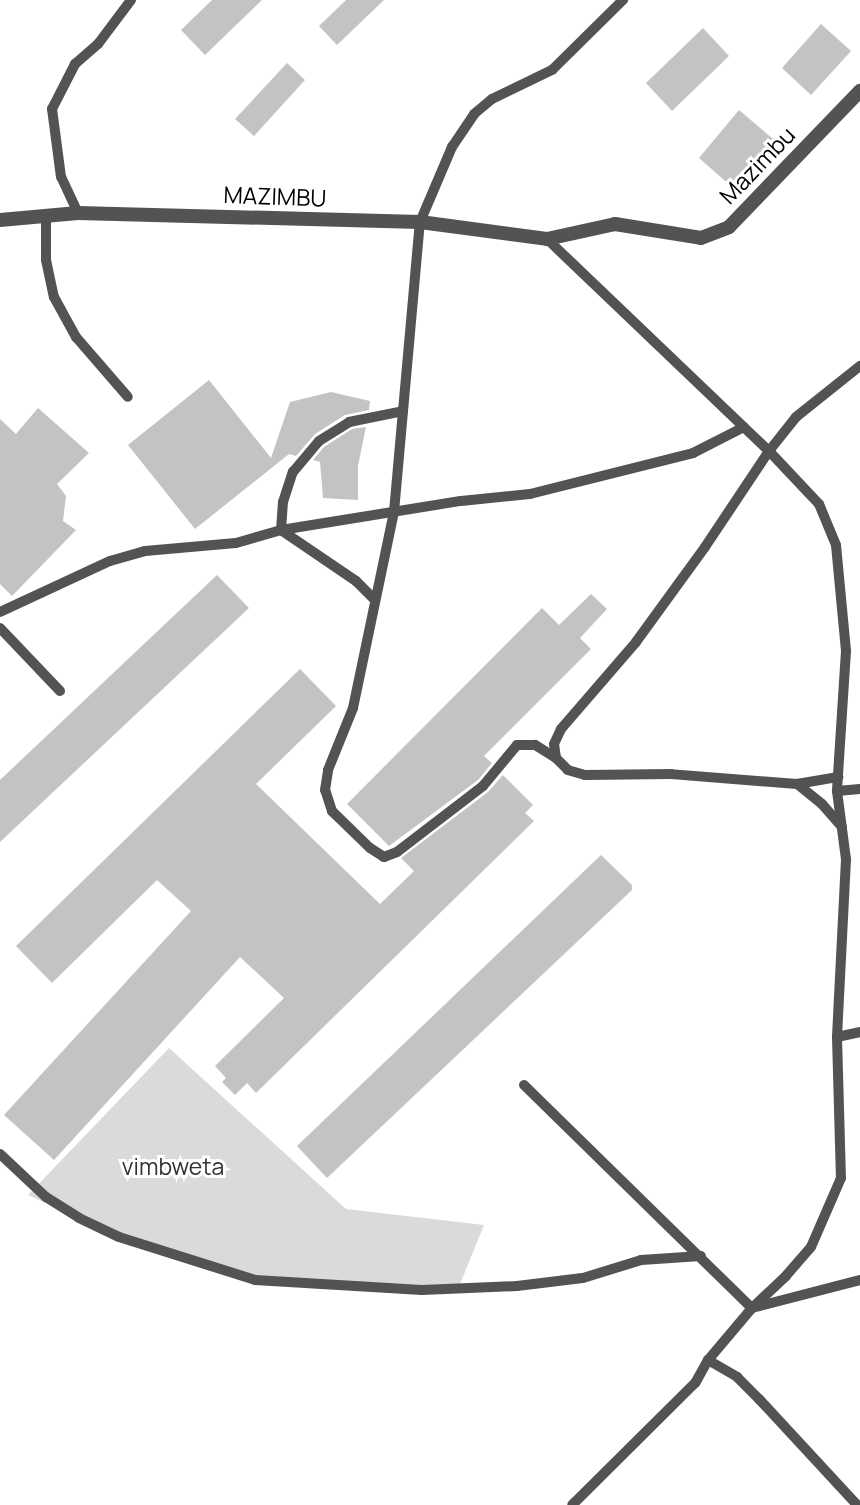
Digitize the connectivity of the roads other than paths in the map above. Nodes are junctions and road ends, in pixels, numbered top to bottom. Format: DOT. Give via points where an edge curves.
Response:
graph roads {
  1 [pos="131,0"];
  2 [pos="623,0"];
  3 [pos="860,91"];
  4 [pos="78,213"];
  5 [pos="46,216"];
  6 [pos="0,220"];
  7 [pos="420,222"];
  8 [pos="547,239"];
  9 [pos="860,366"];
  10 [pos="128,397"];
  11 [pos="402,411"];
  12 [pos="744,427"];
  13 [pos="769,451"];
  14 [pos="394,512"];
  15 [pos="281,530"];
  16 [pos="375,600"];
  17 [pos="0,612"];
  18 [pos="1,630"];
  19 [pos="60,691"];
  20 [pos="556,758"];
  21 [pos="838,777"];
  22 [pos="797,783"];
  23 [pos="860,789"];
  24 [pos="837,791"];
  25 [pos="842,827"];
  26 [pos="860,1032"];
  27 [pos="837,1037"];
  28 [pos="524,1085"];
  29 [pos="0,1154"];
  30 [pos="701,1256"];
  31 [pos="860,1280"];
  32 [pos="752,1308"];
  33 [pos="708,1360"];
  34 [pos="572,1505"];
  35 [pos="857,1505"];
  1 -- 4 [label="lane" via="98,44 75,64 52,109 61,177"];
  2 -- 7 [label="lane" via="552,69 492,99 474,114 452,147"];
  3 -- 8 [label="street, Mazimbu" via="729,227 701,237 615,224"];
  4 -- 5 [label="street, MAZIMBU"];
  4 -- 7 [label="street, MAZIMBU"];
  5 -- 6 [label="street, MAZIMBU"];
  5 -- 10 [label="lane" via="46,260 54,296 76,337"];
  7 -- 8 [label="street, MAZIMBU"];
  7 -- 11 [label="lane"];
  8 -- 12 [label="lane"];
  9 -- 13 [label="lane" via="796,417"];
  11 -- 14 [label="lane"];
  11 -- 15 [label="lane" via="349,422 319,441 286,487"];
  12 -- 13 [label="lane"];
  12 -- 14 [label="lane" via="693,453 530,494"];
  13 -- 20 [label="lane" via="636,642 561,729 554,744"];
  13 -- 21 [label="lane" via="819,504 836,545 846,650"];
  14 -- 15 [label="lane"];
  14 -- 16 [label="lane"];
  15 -- 16 [label="lane" via="356,581"];
  15 -- 17 [label="lane" via="236,543 145,551 110,561"];
  16 -- 20 [label="lane" via="354,708 328,770 325,790 332,811 370,848 384,857 397,852 483,786 517,745 535,745"];
  18 -- 19 [label="lane"];
  20 -- 22 [label="lane" via="568,770 585,775 671,774"];
  21 -- 22 [label="lane"];
  21 -- 24 [label="lane"];
  22 -- 25 [label="lane"];
  23 -- 24 [label="lane"];
  24 -- 25 [label="lane"];
  25 -- 27 [label="lane" via="846,859"];
  26 -- 27 [label="lane"];
  27 -- 32 [label="lane" via="841,1178 811,1247"];
  28 -- 30 [label="lane"];
  29 -- 30 [label="lane" via="46,1197 79,1218 119,1237 254,1280 422,1290 517,1286 583,1278 641,1260"];
  30 -- 32 [label="lane"];
  31 -- 32 [label="lane"];
  32 -- 33 [label="lane"];
  33 -- 34 [label="lane" via="695,1383"];
  33 -- 35 [label="lane" via="737,1377"];
}
